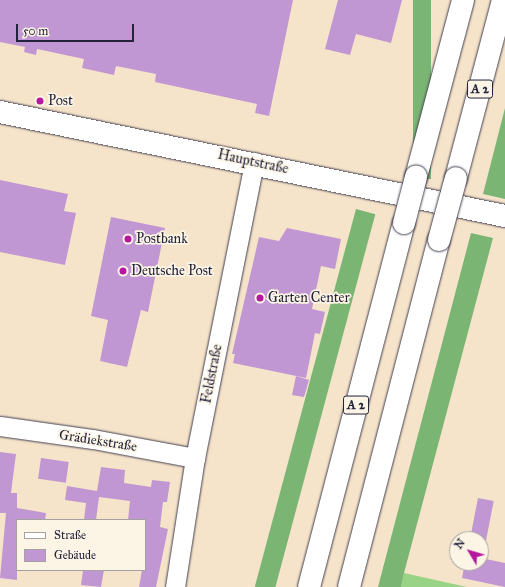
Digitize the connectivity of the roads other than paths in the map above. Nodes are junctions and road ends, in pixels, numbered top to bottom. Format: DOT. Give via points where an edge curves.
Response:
graph roads {
  1 [pos="463,0"];
  2 [pos="503,0"];
  3 [pos="0,112"];
  4 [pos="254,162"];
  5 [pos="505,216"];
  6 [pos="0,426"];
  7 [pos="195,458"];
  8 [pos="175,587"];
  9 [pos="309,587"];
  10 [pos="349,587"];
  1 -- 9 [label="main road, A 2, bridge"];
  2 -- 10 [label="main road, A 2, bridge"];
  3 -- 4 [label="main road, Hauptstraße"];
  4 -- 5 [label="main road, Hauptstraße"];
  4 -- 7 [label="street, Feldstraße"];
  6 -- 7 [label="street, Grädiekstraße" via="93,439"];
  7 -- 8 [label="street, Feldstraße"];
}
